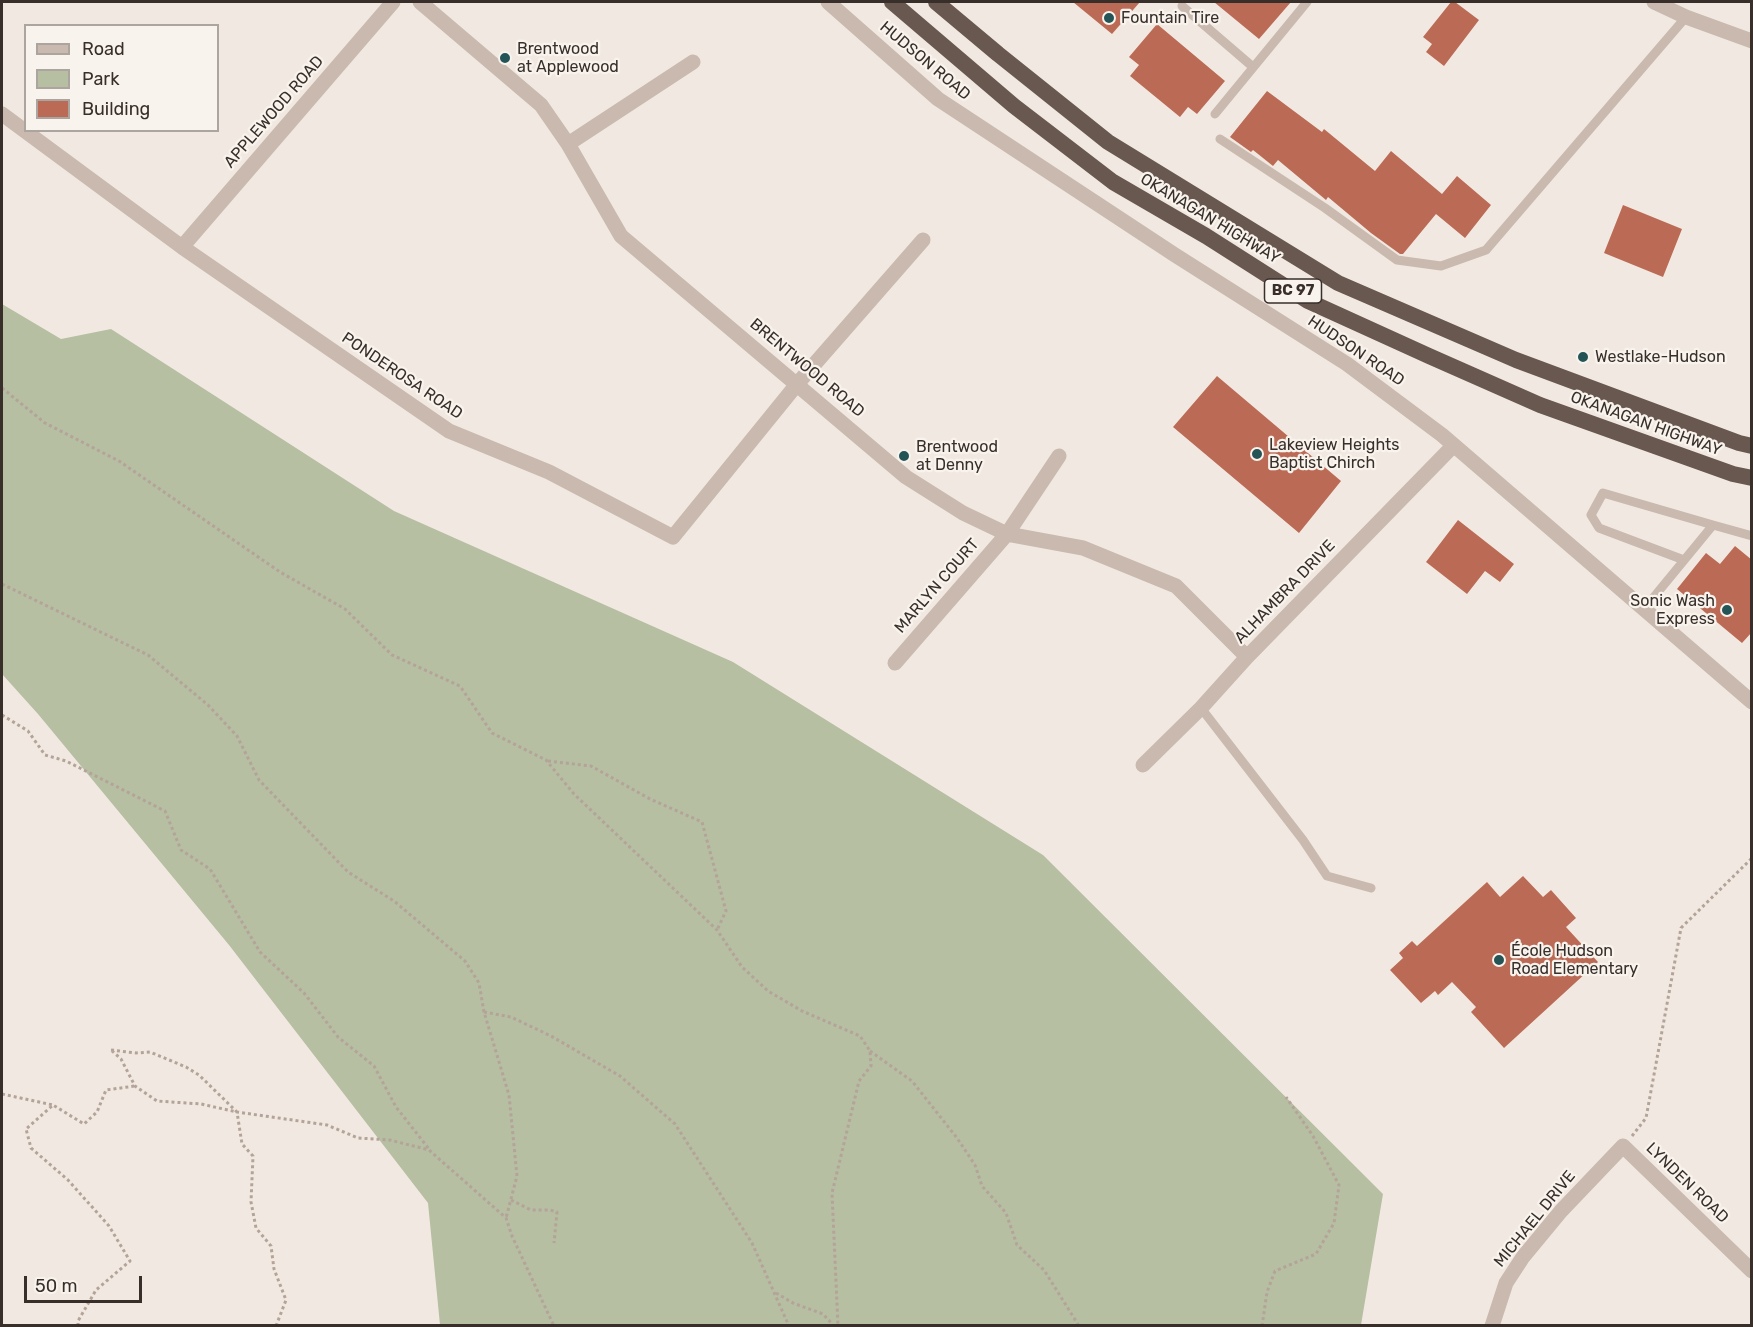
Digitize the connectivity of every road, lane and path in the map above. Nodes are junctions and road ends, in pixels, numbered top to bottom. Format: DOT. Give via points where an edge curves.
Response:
graph roads {
  1 [pos="393,2"];
  2 [pos="420,2"];
  3 [pos="828,2"];
  4 [pos="892,2"];
  5 [pos="936,2"];
  6 [pos="1307,2"];
  7 [pos="1654,2"];
  8 [pos="1182,6"];
  9 [pos="1686,17"];
  10 [pos="1752,41"];
  11 [pos="693,62"];
  12 [pos="1253,67"];
  13 [pos="2,114"];
  14 [pos="1215,114"];
  15 [pos="24,130"];
  16 [pos="26,132"];
  17 [pos="1220,139"];
  18 [pos="568,144"];
  19 [pos="923,240"];
  20 [pos="182,247"];
  21 [pos="798,383"];
  22 [pos="2,388"];
  23 [pos="1454,445"];
  24 [pos="1752,446"];
  25 [pos="1059,456"];
  26 [pos="1752,478"];
  27 [pos="1713,525"];
  28 [pos="1007,534"];
  29 [pos="1752,536"];
  30 [pos="1684,560"];
  31 [pos="2,584"];
  32 [pos="1644,609"];
  33 [pos="1247,657"];
  34 [pos="895,663"];
  35 [pos="1752,702"];
  36 [pos="1201,708"];
  37 [pos="2,715"];
  38 [pos="546,760"];
  39 [pos="1143,765"];
  40 [pos="1752,858"];
  41 [pos="1371,888"];
  42 [pos="717,930"];
  43 [pos="484,1012"];
  44 [pos="870,1051"];
  45 [pos="135,1086"];
  46 [pos="2,1094"];
  47 [pos="1287,1097"];
  48 [pos="53,1105"];
  49 [pos="237,1112"];
  50 [pos="1623,1146"];
  51 [pos="429,1150"];
  52 [pos="511,1200"];
  53 [pos="506,1218"];
  54 [pos="555,1243"];
  55 [pos="1752,1271"];
  56 [pos="774,1292"];
  57 [pos="78,1326"];
  58 [pos="276,1326"];
  59 [pos="554,1326"];
  60 [pos="789,1326"];
  61 [pos="836,1326"];
  62 [pos="1079,1326"];
  63 [pos="1262,1326"];
  64 [pos="1492,1326"];
  1 -- 20 [label="street, APPLEWOOD ROAD"];
  2 -- 18 [label="street, BRENTWOOD ROAD" via="541,105"];
  3 -- 23 [label="street, HUDSON ROAD" via="938,99 1347,364"];
  4 -- 26 [label="highway, OKANAGAN HIGHWAY / BC 97" via="1014,106 1113,182 1308,301 1540,405"];
  5 -- 24 [label="highway, OKANAGAN HIGHWAY / BC 97" via="1108,142 1338,283 1516,360"];
  6 -- 12 [label="lane"];
  7 -- 9 [label="street"];
  8 -- 12 [label="lane"];
  9 -- 10 [label="street"];
  9 -- 17 [label="lane" via="1486,250 1441,266 1397,261"];
  11 -- 18 [label="street"];
  12 -- 14 [label="lane"];
  13 -- 15 [label="street, PONDEROSA ROAD"];
  16 -- 20 [label="street, PONDEROSA ROAD"];
  18 -- 21 [label="street, BRENTWOOD ROAD" via="621,236"];
  19 -- 21 [label="street"];
  20 -- 21 [label="street, PONDEROSA ROAD" via="449,430 549,472 673,537"];
  21 -- 28 [label="street, BRENTWOOD ROAD" via="906,477 963,513"];
  22 -- 38 [label="path" via="45,423 119,461 280,572 345,609 392,655 460,686 492,733"];
  23 -- 32 [label="street, HUDSON ROAD"];
  23 -- 33 [label="street, ALHAMBRA DRIVE"];
  25 -- 28 [label="street, MARLYN COURT"];
  27 -- 29 [label="lane"];
  27 -- 30 [label="lane"];
  27 -- 30 [label="lane" via="1603,493 1591,515 1599,528"];
  28 -- 33 [label="street, BRENTWOOD ROAD" via="1083,548 1176,586"];
  28 -- 34 [label="street, MARLYN COURT"];
  30 -- 32 [label="lane"];
  31 -- 43 [label="path" via="148,655 208,705 237,736 259,780 348,872 394,901 465,960 479,983"];
  32 -- 35 [label="street, HUDSON ROAD"];
  33 -- 36 [label="street, ALHAMBRA DRIVE"];
  36 -- 39 [label="street, ALHAMBRA DRIVE"];
  36 -- 41 [label="lane" via="1327,876"];
  37 -- 51 [label="path" via="28,731 45,754 165,811 181,850 210,869 260,952 304,993 338,1037 374,1066 396,1107"];
  38 -- 42 [label="path" via="574,794"];
  38 -- 42 [label="path" via="591,766 702,822 726,911"];
  40 -- 50 [label="path" via="1680,928 1646,1118"];
  42 -- 44 [label="path" via="742,968 768,990 802,1011 860,1036"];
  43 -- 52 [label="path" via="509,1095 518,1176"];
  43 -- 56 [label="path" via="511,1017 620,1076 675,1124 752,1243"];
  44 -- 61 [label="path" via="871,1066 859,1082 832,1193"];
  44 -- 62 [label="path" via="912,1082 957,1138 975,1165 982,1186 1006,1213 1017,1245 1044,1270"];
  45 -- 48 [label="path" via="106,1090 97,1112 84,1124"];
  45 -- 49 [label="path" via="157,1101 201,1104"];
  45 -- 49 [label="path" via="121,1059 111,1050 150,1052 186,1067"];
  46 -- 48 [label="path"];
  47 -- 63 [label="path" via="1339,1185 1334,1223 1316,1254 1275,1271"];
  48 -- 57 [label="path" via="26,1129 31,1148 68,1180 102,1218 130,1261 96,1290"];
  49 -- 51 [label="path" via="327,1125 358,1138 390,1140"];
  49 -- 58 [label="path" via="242,1144 253,1156 251,1202 256,1228 271,1246 274,1269 286,1300"];
  50 -- 55 [label="street, LYNDEN ROAD"];
  50 -- 64 [label="street, MICHAEL DRIVE" via="1523,1257 1506,1283"];
  51 -- 53 [label="path"];
  52 -- 53 [label="path"];
  52 -- 54 [label="path" via="531,1210 557,1212"];
  53 -- 59 [label="path"];
  56 -- 60 [label="path"];
  56 -- 61 [label="path" via="823,1314"];
}
